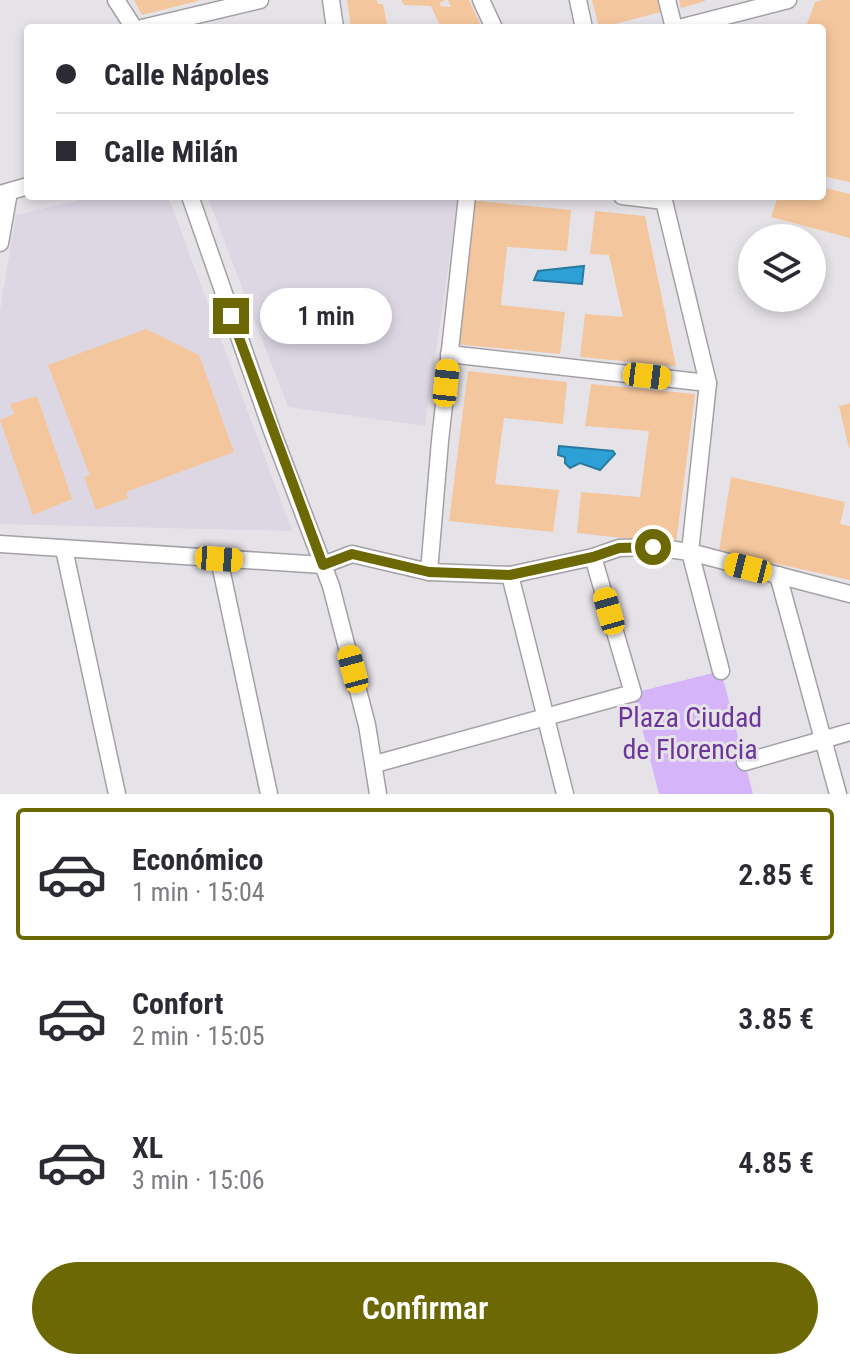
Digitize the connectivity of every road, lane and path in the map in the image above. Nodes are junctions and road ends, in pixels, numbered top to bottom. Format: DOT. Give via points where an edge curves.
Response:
graph roads {
  1 [pos="116,0"];
  2 [pos="260,0"];
  3 [pos="331,0"];
  4 [pos="481,0"];
  5 [pos="578,0"];
  6 [pos="667,0"];
  7 [pos="788,0"];
  8 [pos="131,24"];
  9 [pos="159,24"];
  10 [pos="334,24"];
  11 [pos="492,24"];
  12 [pos="583,24"];
  13 [pos="675,24"];
  14 [pos="692,24"];
  15 [pos="24,187"];
  16 [pos="4,193"];
  17 [pos="191,200"];
  18 [pos="467,200"];
  19 [pos="656,200"];
  20 [pos="0,243"];
  21 [pos="449,354"];
  22 [pos="708,383"];
  23 [pos="0,544"];
  24 [pos="64,549"];
  25 [pos="690,552"];
  26 [pos="593,557"];
  27 [pos="219,559"];
  28 [pos="323,565"];
  29 [pos="429,572"];
  30 [pos="510,575"];
  31 [pos="778,575"];
  32 [pos="850,594"];
  33 [pos="721,671"];
  34 [pos="544,719"];
  35 [pos="850,732"];
  36 [pos="825,739"];
  37 [pos="745,762"];
  38 [pos="375,764"];
  39 [pos="117,794"];
  40 [pos="269,794"];
  41 [pos="378,794"];
  42 [pos="565,794"];
  43 [pos="838,794"];
  1 -- 8 [label="street"];
  2 -- 9 [label="street"];
  3 -- 10 [label="street"];
  4 -- 11 [label="street"];
  5 -- 12 [label="street"];
  6 -- 13 [label="street"];
  7 -- 14 [label="street"];
  15 -- 16 [label="street"];
  16 -- 20 [label="street"];
  17 -- 28 [label="street"];
  18 -- 21 [label="street"];
  19 -- 22 [label="street" via="664,201"];
  21 -- 22 [label="street"];
  21 -- 29 [label="street"];
  22 -- 25 [label="street"];
  23 -- 24 [label="street"];
  24 -- 27 [label="street"];
  24 -- 39 [label="street"];
  25 -- 26 [label="street" via="619,548"];
  25 -- 31 [label="street"];
  25 -- 33 [label="street"];
  26 -- 30 [label="street"];
  26 -- 34 [label="street" via="633,693"];
  27 -- 28 [label="street"];
  27 -- 40 [label="street"];
  28 -- 29 [label="street" via="352,554"];
  28 -- 38 [label="street"];
  29 -- 30 [label="street"];
  30 -- 34 [label="street"];
  31 -- 32 [label="street"];
  31 -- 36 [label="street"];
  34 -- 38 [label="street"];
  34 -- 42 [label="street"];
  35 -- 36 [label="street"];
  36 -- 37 [label="street"];
  36 -- 43 [label="street"];
  38 -- 41 [label="street"];
}
